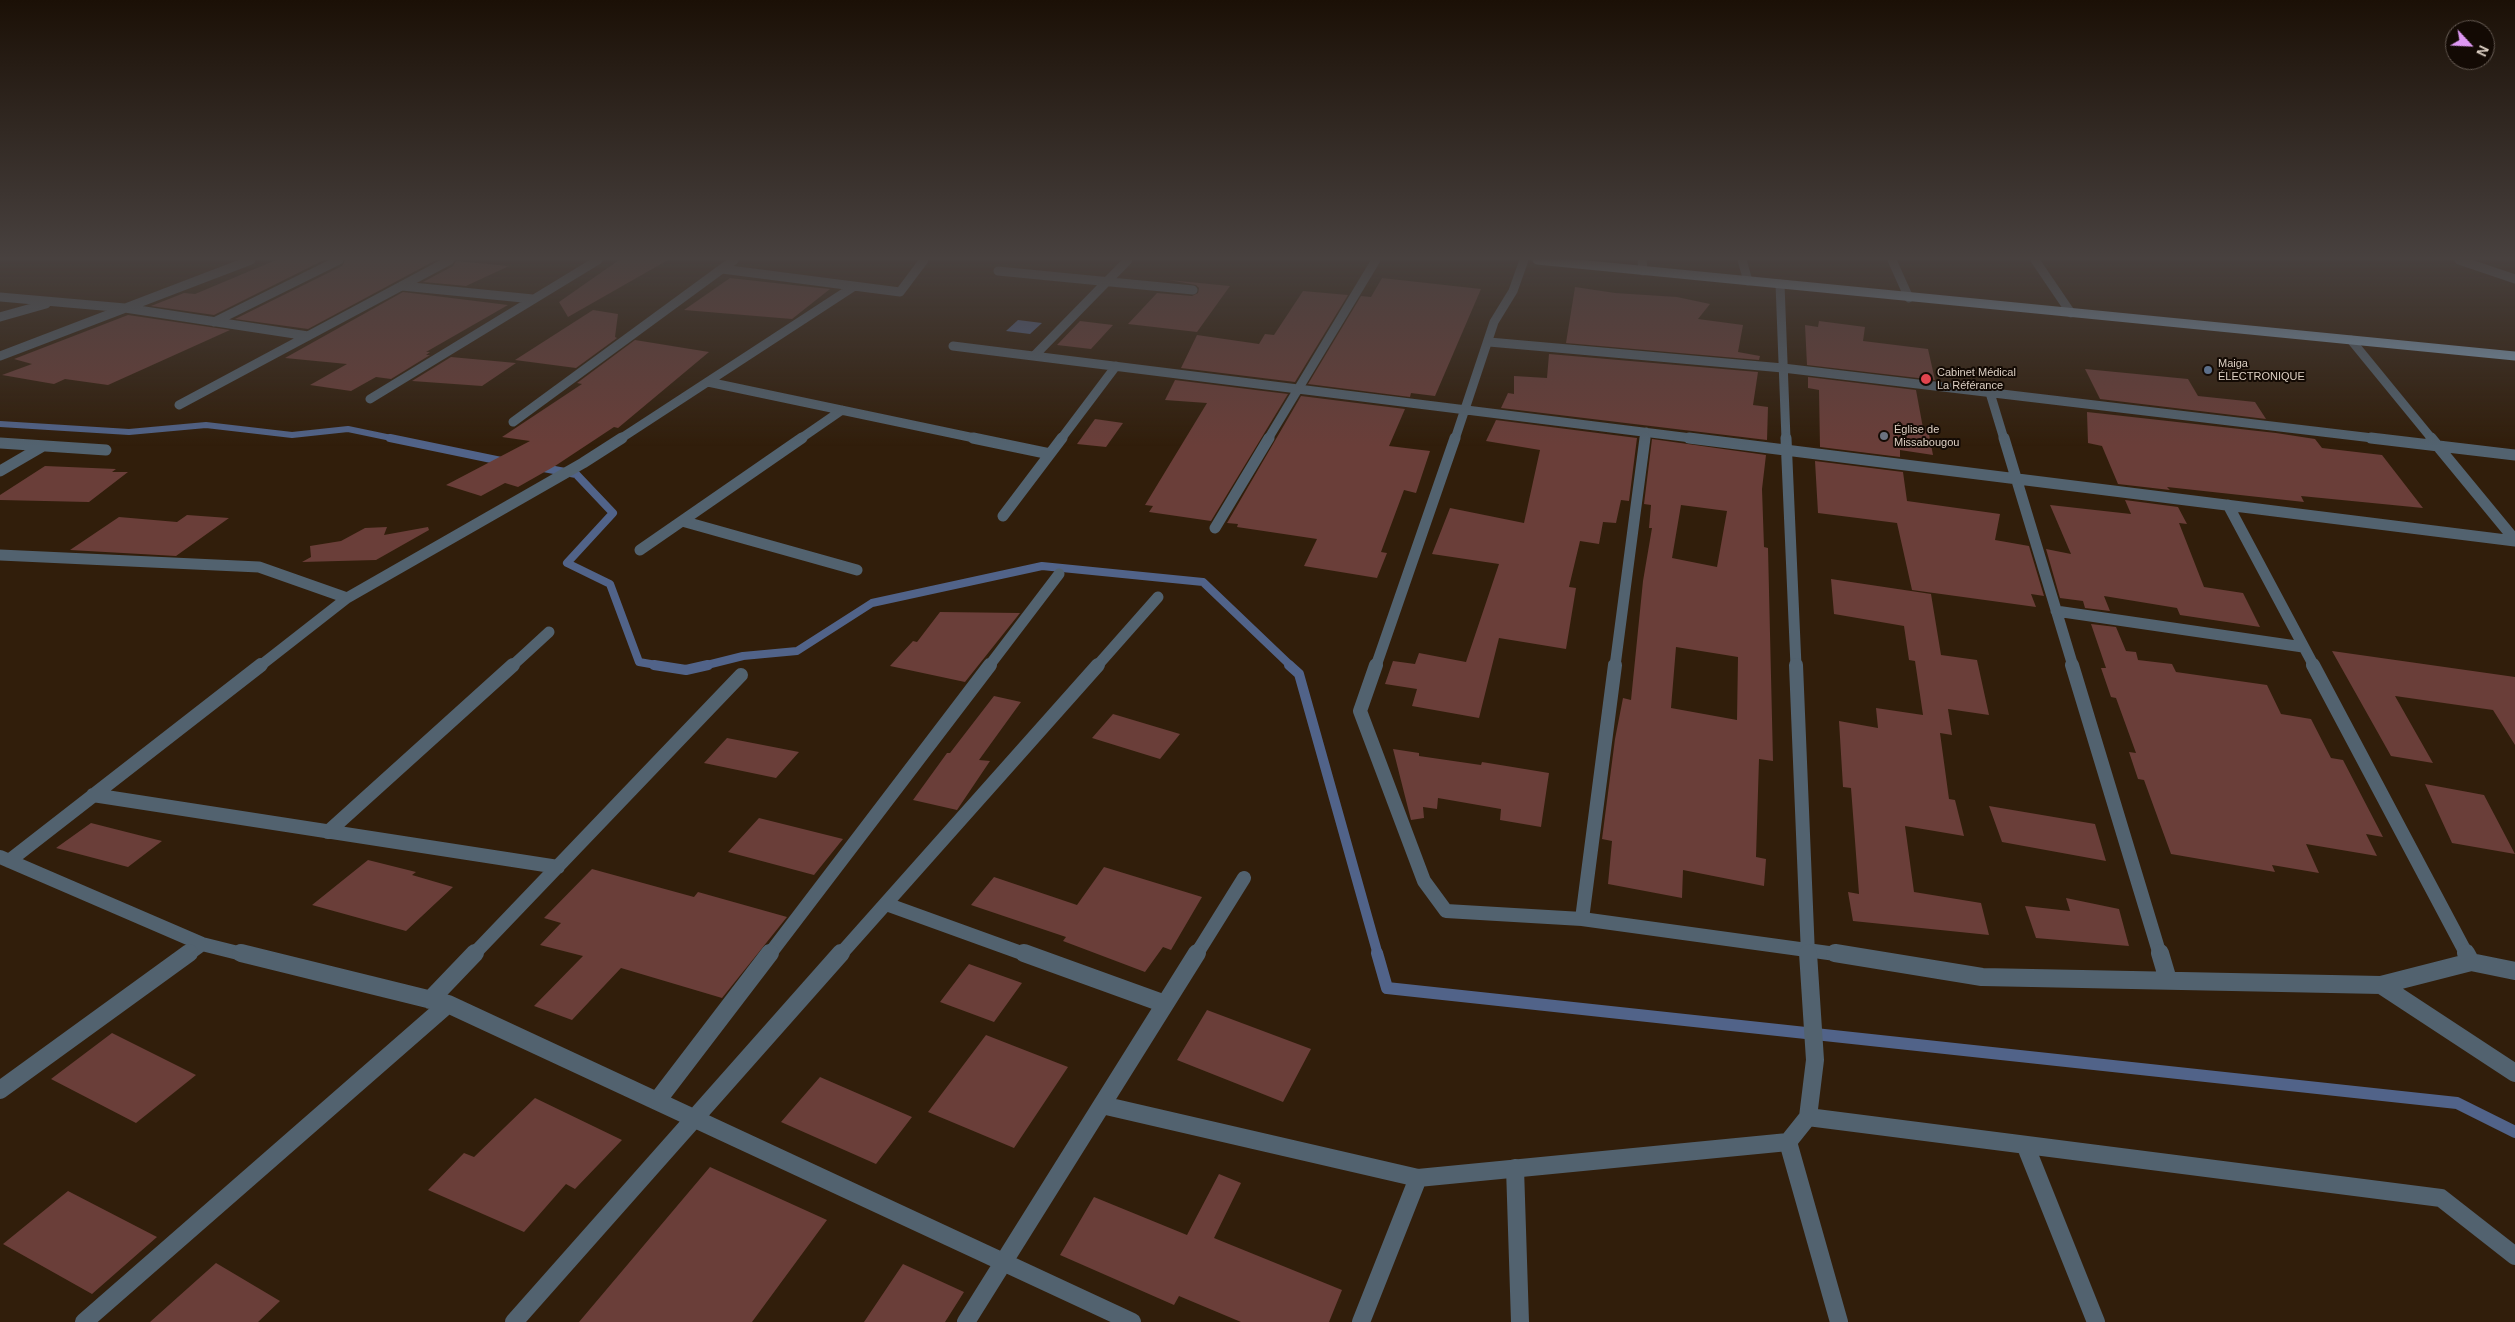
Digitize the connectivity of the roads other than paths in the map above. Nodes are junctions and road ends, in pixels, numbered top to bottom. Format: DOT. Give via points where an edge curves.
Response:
graph roads {
  1 [pos="90,322"];
  2 [pos="214,322"];
  3 [pos="335,322"];
  4 [pos="497,322"];
  5 [pos="651,322"];
  6 [pos="800,322"];
  7 [pos="1067,322"];
  8 [pos="1339,322"];
  9 [pos="1494,322"];
  10 [pos="1782,322"];
  11 [pos="2161,322"];
  12 [pos="308,336"];
  13 [pos="2351,340"];
  14 [pos="1489,342"];
  15 [pos="953,346"];
  16 [pos="0,356"];
  17 [pos="1034,356"];
  18 [pos="2515,356"];
  19 [pos="1116,366"];
  20 [pos="1784,368"];
  21 [pos="708,382"];
  22 [pos="1299,389"];
  23 [pos="1990,393"];
  24 [pos="370,399"];
  25 [pos="179,405"];
  26 [pos="842,410"];
  27 [pos="1465,410"];
  28 [pos="513,422"];
  29 [pos="1646,432"];
  30 [pos="0,443"];
  31 [pos="43,446"];
  32 [pos="2438,446"];
  33 [pos="106,450"];
  34 [pos="1787,450"];
  35 [pos="1050,454"];
  36 [pos="2515,455"];
  37 [pos="0,470"];
  38 [pos="2016,478"];
  39 [pos="2228,505"];
  40 [pos="1004,516"];
  41 [pos="682,521"];
  42 [pos="1215,528"];
  43 [pos="2515,540"];
  44 [pos="640,550"];
  45 [pos="0,555"];
  46 [pos="857,570"];
  47 [pos="1059,574"];
  48 [pos="347,598"];
  49 [pos="1158,598"];
  50 [pos="2056,611"];
  51 [pos="549,632"];
  52 [pos="2303,647"];
  53 [pos="741,675"];
  54 [pos="94,796"];
  55 [pos="328,832"];
  56 [pos="4,859"];
  57 [pos="558,867"];
  58 [pos="1244,878"];
  59 [pos="886,904"];
  60 [pos="1582,919"];
  61 [pos="202,944"];
  62 [pos="1807,949"];
  63 [pos="2471,962"];
  64 [pos="2515,970"];
  65 [pos="2168,980"];
  66 [pos="2381,984"];
  67 [pos="439,1002"];
  68 [pos="1166,1004"];
  69 [pos="2515,1073"];
  70 [pos="1,1087"];
  71 [pos="657,1101"];
  72 [pos="1102,1106"];
  73 [pos="1808,1117"];
  74 [pos="694,1119"];
  75 [pos="1788,1142"];
  76 [pos="2026,1146"];
  77 [pos="1514,1168"];
  78 [pos="1418,1178"];
  79 [pos="2515,1256"];
  80 [pos="1004,1262"];
  81 [pos="84,1322"];
  82 [pos="514,1322"];
  83 [pos="966,1322"];
  84 [pos="1132,1322"];
  85 [pos="1361,1322"];
  86 [pos="1520,1322"];
  87 [pos="1839,1322"];
  88 [pos="2096,1322"];
  1 -- 16 [label="street"];
  2 -- 12 [label="street"];
  3 -- 12 [label="street"];
  4 -- 24 [label="street"];
  5 -- 28 [label="street"];
  6 -- 21 [label="street"];
  7 -- 17 [label="street"];
  8 -- 22 [label="street"];
  9 -- 14 [label="street"];
  10 -- 20 [label="street"];
  11 -- 13 [label="main road"];
  12 -- 25 [label="street"];
  13 -- 18 [label="main road"];
  13 -- 32 [label="street"];
  14 -- 20 [label="street"];
  14 -- 27 [label="street"];
  15 -- 17 [label="street"];
  17 -- 19 [label="street"];
  19 -- 22 [label="street"];
  19 -- 35 [label="street"];
  20 -- 23 [label="street"];
  20 -- 34 [label="street"];
  21 -- 26 [label="street"];
  21 -- 48 [label="street" via="583,463"];
  22 -- 27 [label="street"];
  22 -- 42 [label="street"];
  23 -- 32 [label="street"];
  23 -- 38 [label="street"];
  26 -- 35 [label="street"];
  26 -- 41 [label="street"];
  27 -- 29 [label="street"];
  27 -- 60 [label="street" via="1360,711 1424,881 1446,911"];
  29 -- 34 [label="street"];
  29 -- 60 [label="street"];
  30 -- 31 [label="street"];
  31 -- 33 [label="street"];
  31 -- 37 [label="street"];
  32 -- 36 [label="street"];
  32 -- 43 [label="street"];
  34 -- 38 [label="street"];
  34 -- 62 [label="street"];
  35 -- 40 [label="street"];
  38 -- 39 [label="street"];
  38 -- 50 [label="street"];
  39 -- 43 [label="street"];
  39 -- 52 [label="street"];
  41 -- 44 [label="street"];
  41 -- 46 [label="street"];
  45 -- 48 [label="street" via="258,567"];
  47 -- 71 [label="street"];
  48 -- 54 [label="street"];
  49 -- 59 [label="street"];
  50 -- 52 [label="street"];
  50 -- 65 [label="street"];
  51 -- 55 [label="street"];
  52 -- 63 [label="street"];
  53 -- 57 [label="street"];
  54 -- 55 [label="street"];
  54 -- 56 [label="street"];
  55 -- 57 [label="street"];
  56 -- 61 [label="street"];
  57 -- 67 [label="street"];
  58 -- 68 [label="street"];
  59 -- 68 [label="street"];
  59 -- 74 [label="street"];
  60 -- 62 [label="street"];
  61 -- 67 [label="street"];
  61 -- 70 [label="street"];
  62 -- 65 [label="street" via="1982,977"];
  62 -- 73 [label="street" via="1815,1060"];
  63 -- 64 [label="street"];
  63 -- 66 [label="street"];
  65 -- 66 [label="street"];
  66 -- 69 [label="street"];
  67 -- 71 [label="street"];
  67 -- 81 [label="street"];
  68 -- 72 [label="street"];
  71 -- 74 [label="street"];
  72 -- 78 [label="street"];
  72 -- 80 [label="street"];
  73 -- 75 [label="street"];
  73 -- 76 [label="street"];
  74 -- 80 [label="street"];
  74 -- 82 [label="street"];
  75 -- 77 [label="street"];
  75 -- 87 [label="street"];
  76 -- 79 [label="street" via="2441,1198"];
  76 -- 88 [label="street"];
  77 -- 78 [label="street"];
  77 -- 86 [label="street"];
  78 -- 85 [label="street"];
  80 -- 83 [label="street"];
  80 -- 84 [label="street"];
}
